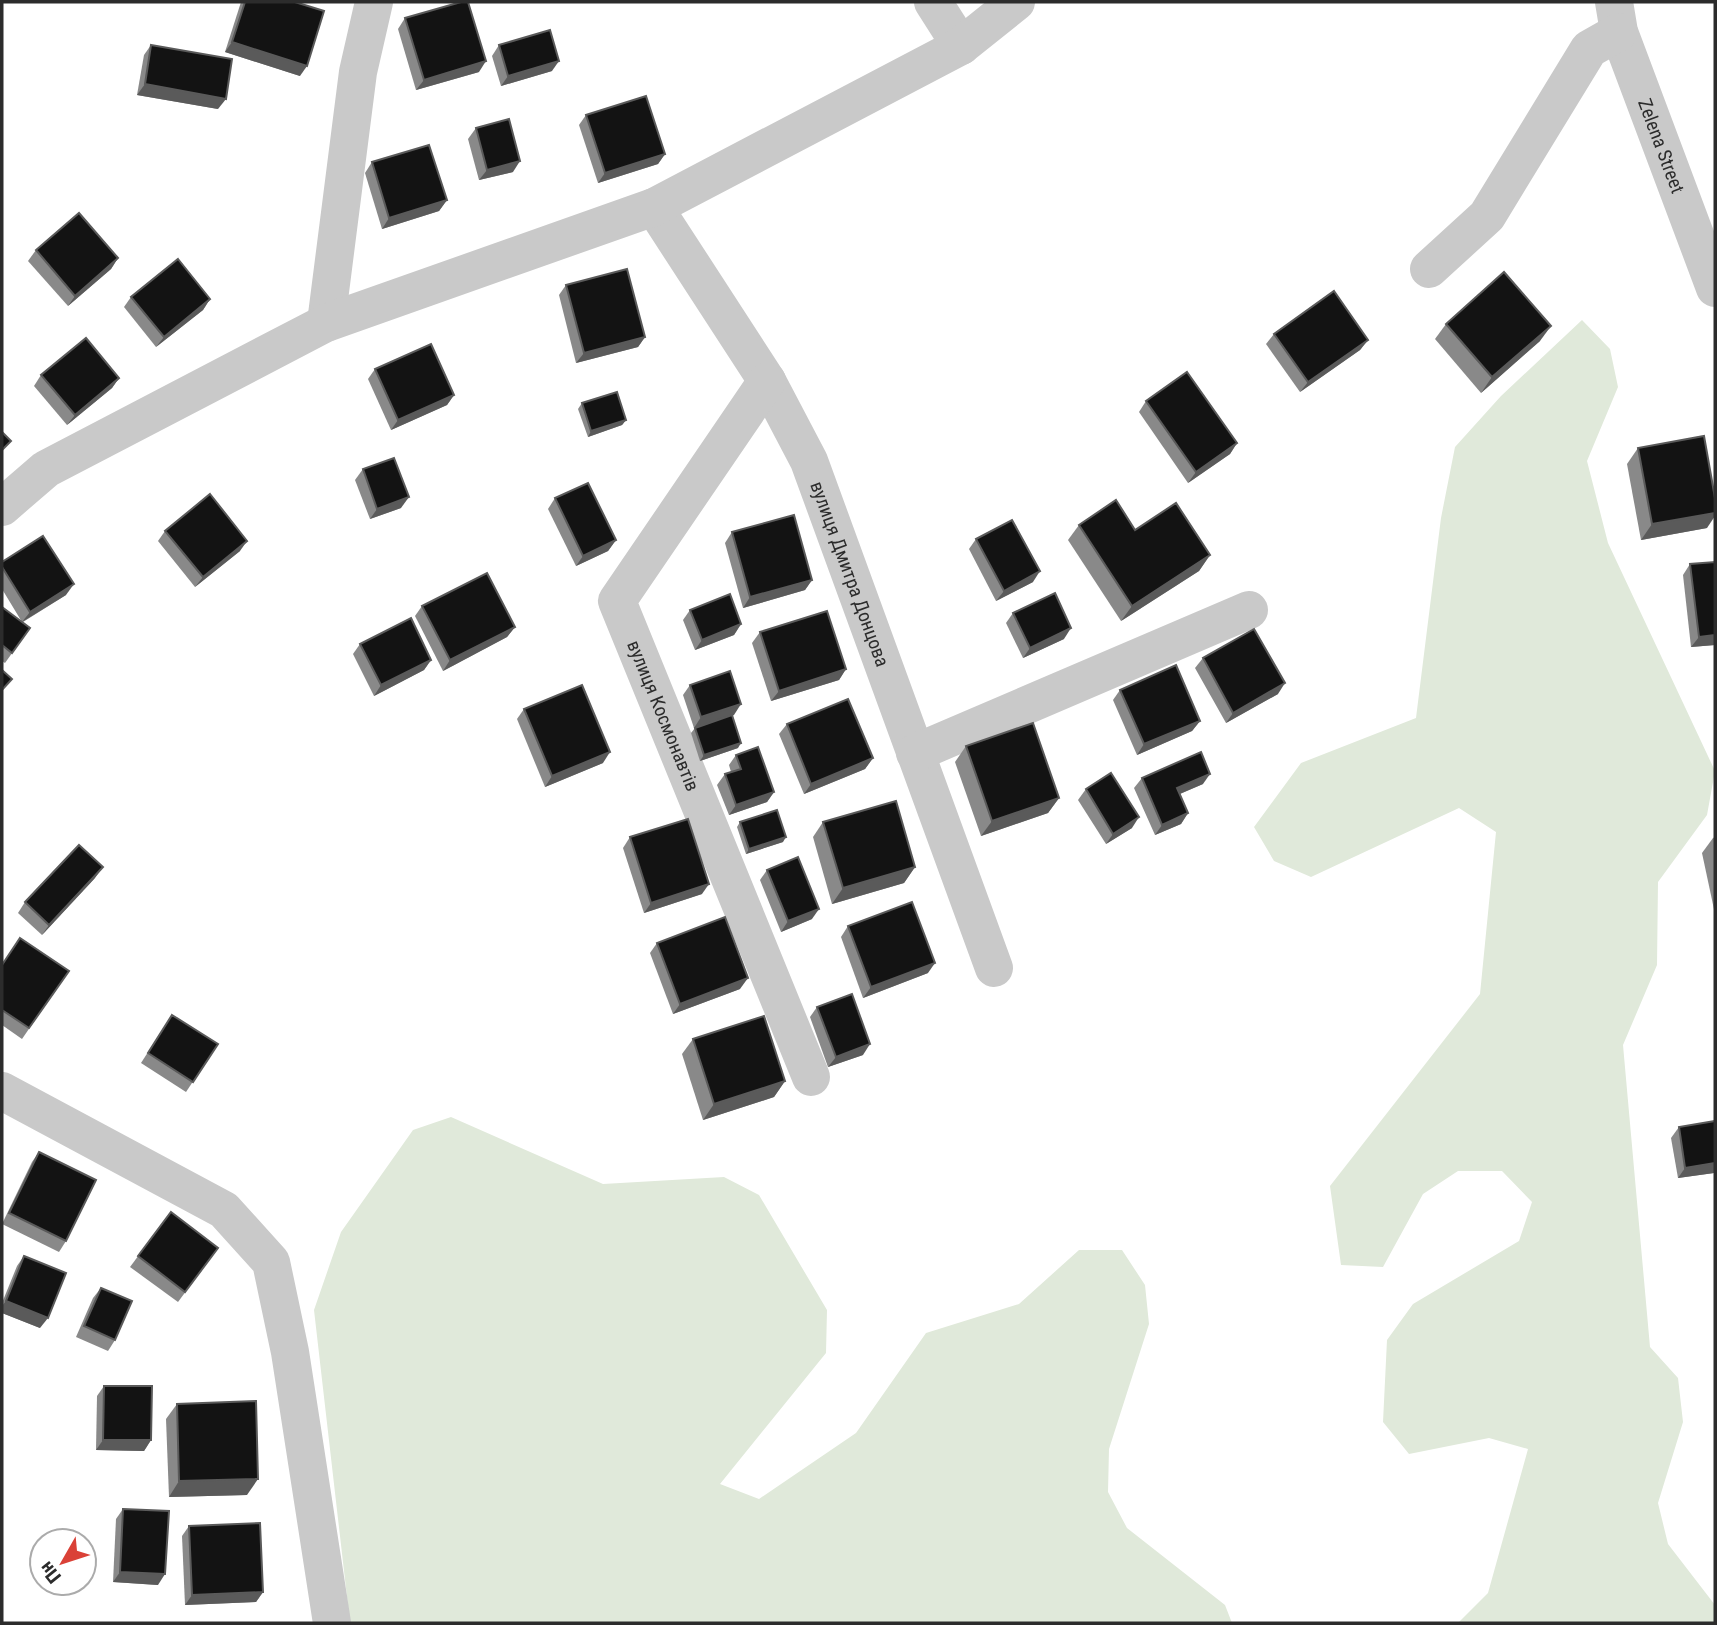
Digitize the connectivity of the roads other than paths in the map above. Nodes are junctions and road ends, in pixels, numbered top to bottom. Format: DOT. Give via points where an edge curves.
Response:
graph roads {
  1 [pos="374,2"];
  2 [pos="933,2"];
  3 [pos="1016,2"];
  4 [pos="1616,17"];
  5 [pos="961,46"];
  6 [pos="654,208"];
  7 [pos="1429,269"];
  8 [pos="1715,288"];
  9 [pos="326,323"];
  10 [pos="767,381"];
  11 [pos="2,508"];
  12 [pos="1249,610"];
  13 [pos="915,753"];
  14 [pos="994,968"];
  15 [pos="811,1077"];
  16 [pos="2,1091"];
  17 [pos="332,1623"];
  1 -- 9 [label="street" via="358,72"];
  2 -- 5 [label="street"];
  3 -- 5 [label="street"];
  4 -- 7 [label="street" via="1588,49 1487,216"];
  4 -- 8 [label="street, Zelena Street"];
  5 -- 6 [label="street"];
  6 -- 9 [label="street"];
  6 -- 10 [label="street, вулиця Дмитра Донцова"];
  9 -- 11 [label="street" via="46,469"];
  10 -- 13 [label="street, вулиця Дмитра Донцова" via="810,461"];
  10 -- 15 [label="street, вулиця Космонавтів" via="617,601"];
  12 -- 13 [label="street"];
  13 -- 14 [label="street, вулиця Дмитра Донцова"];
  16 -- 17 [label="street" via="224,1210 271,1262 290,1352"];
}
